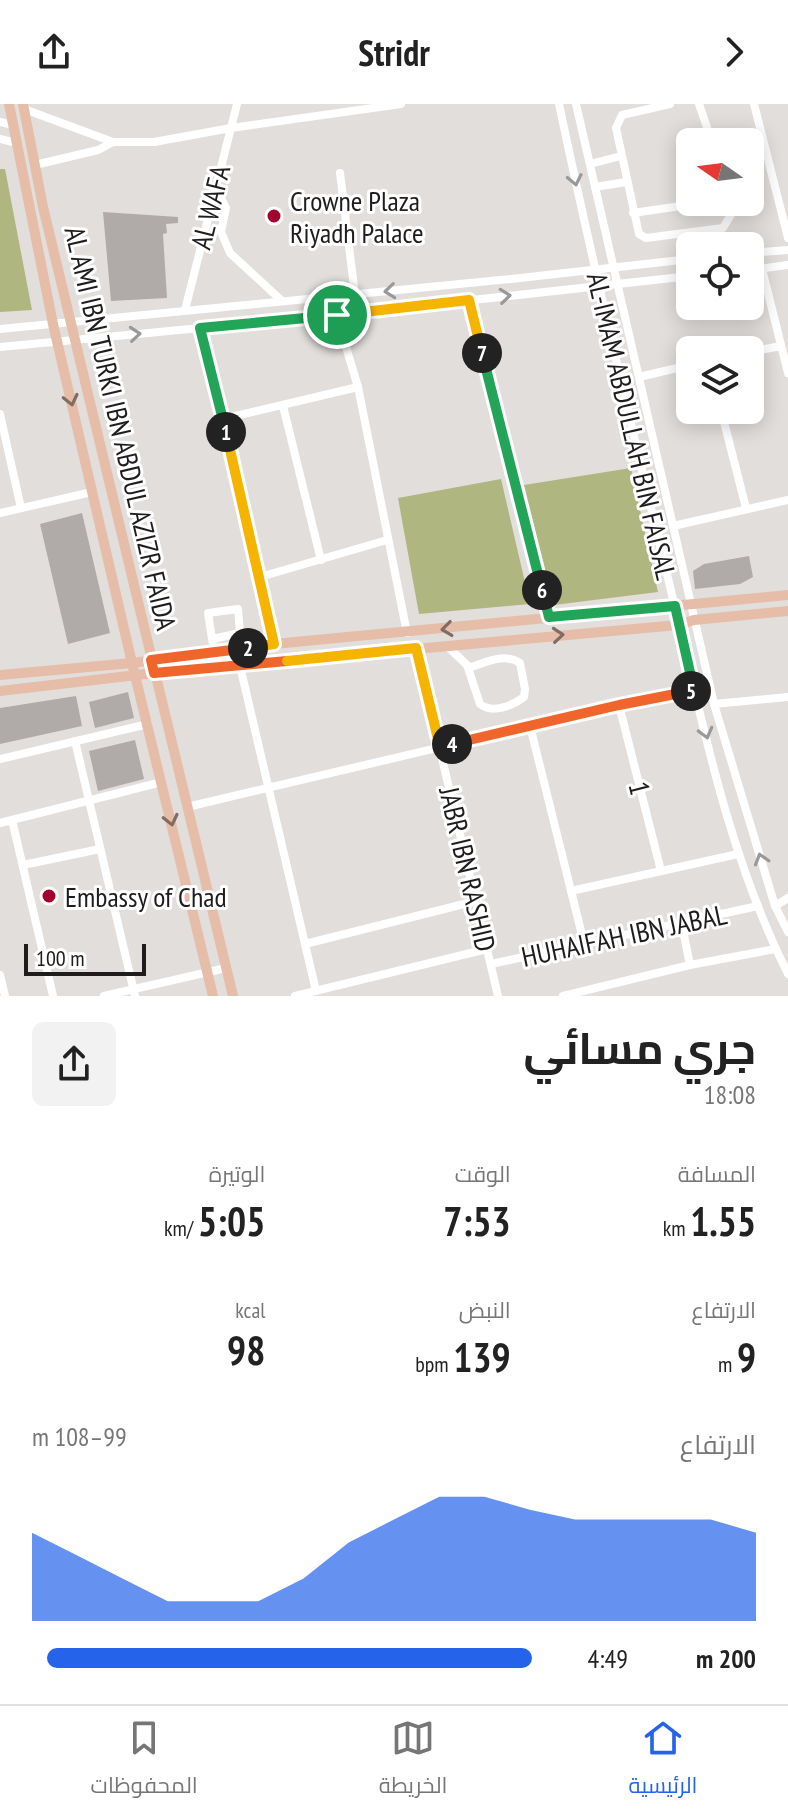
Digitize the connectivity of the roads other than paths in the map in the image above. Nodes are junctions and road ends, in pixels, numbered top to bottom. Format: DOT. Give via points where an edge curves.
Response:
graph roads {
  1 [pos="9,104"];
  2 [pos="237,104"];
  3 [pos="401,104"];
  4 [pos="559,104"];
  5 [pos="576,104"];
  6 [pos="670,104"];
  7 [pos="699,104"];
  8 [pos="754,104"];
  9 [pos="23,106"];
  10 [pos="0,122"];
  11 [pos="12,125"];
  12 [pos="231,128"];
  13 [pos="707,128"];
  14 [pos="0,139"];
  15 [pos="113,142"];
  16 [pos="17,143"];
  17 [pos="621,156"];
  18 [pos="590,164"];
  19 [pos="35,165"];
  20 [pos="340,173"];
  21 [pos="626,182"];
  22 [pos="215,186"];
  23 [pos="595,187"];
  24 [pos="676,207"];
  25 [pos="633,213"];
  26 [pos="730,216"];
  27 [pos="788,238"];
  28 [pos="788,250"];
  29 [pos="764,252"];
  30 [pos="676,260"];
  31 [pos="788,265"];
  32 [pos="614,266"];
  33 [pos="594,268"];
  34 [pos="764,269"];
  35 [pos="676,277"];
  36 [pos="764,277"];
  37 [pos="618,283"];
  38 [pos="598,285"];
  39 [pos="355,295"];
  40 [pos="331,297"];
  41 [pos="469,300"];
  42 [pos="282,301"];
  43 [pos="185,310"];
  44 [pos="337,315"];
  45 [pos="72,322"];
  46 [pos="53,324"];
  47 [pos="200,328"];
  48 [pos="0,329"];
  49 [pos="76,340"];
  50 [pos="57,341"];
  51 [pos="781,346"];
  52 [pos="0,347"];
  53 [pos="764,349"];
  54 [pos="676,368"];
  55 [pos="788,373"];
  56 [pos="639,377"];
  57 [pos="358,387"];
  58 [pos="283,406"];
  59 [pos="0,414"];
  60 [pos="223,419"];
  61 [pos="649,422"];
  62 [pos="725,424"];
  63 [pos="632,427"];
  64 [pos="658,462"];
  65 [pos="642,469"];
  66 [pos="92,492"];
  67 [pos="788,500"];
  68 [pos="21,508"];
  69 [pos="746,508"];
  70 [pos="0,513"];
  71 [pos="673,526"];
  72 [pos="387,540"];
  73 [pos="321,560"];
  74 [pos="260,577"];
  75 [pos="788,595"];
  76 [pos="691,603"];
  77 [pos="675,606"];
  78 [pos="788,611"];
  79 [pos="549,617"];
  80 [pos="694,620"];
  81 [pos="678,625"];
  82 [pos="407,633"];
  83 [pos="212,639"];
  84 [pos="511,640"];
  85 [pos="274,644"];
  86 [pos="446,645"];
  87 [pos="416,648"];
  88 [pos="214,652"];
  89 [pos="506,656"];
  90 [pos="151,660"];
  91 [pos="132,663"];
  92 [pos="240,666"];
  93 [pos="468,668"];
  94 [pos="154,673"];
  95 [pos="0,674"];
  96 [pos="136,676"];
  97 [pos="694,690"];
  98 [pos="0,691"];
  99 [pos="788,697"];
  100 [pos="714,704"];
  101 [pos="619,705"];
  102 [pos="148,724"];
  103 [pos="530,726"];
  104 [pos="75,741"];
  105 [pos="440,747"];
  106 [pos="0,759"];
  107 [pos="162,782"];
  108 [pos="268,788"];
  109 [pos="89,800"];
  110 [pos="187,807"];
  111 [pos="12,820"];
  112 [pos="0,823"];
  113 [pos="100,849"];
  114 [pos="738,854"];
  115 [pos="23,865"];
  116 [pos="661,871"];
  117 [pos="571,891"];
  118 [pos="788,898"];
  119 [pos="476,901"];
  120 [pos="758,906"];
  121 [pos="775,906"];
  122 [pos="681,920"];
  123 [pos="788,932"];
  124 [pos="584,943"];
  125 [pos="305,944"];
  126 [pos="487,949"];
  127 [pos="775,949"];
  128 [pos="491,964"];
  129 [pos="690,965"];
  130 [pos="226,968"];
  131 [pos="208,972"];
  132 [pos="788,974"];
  133 [pos="0,975"];
  134 [pos="316,991"];
  135 [pos="604,991"];
  136 [pos="134,993"];
  137 [pos="5,996"];
  138 [pos="53,996"];
  139 [pos="104,996"];
  140 [pos="213,996"];
  141 [pos="233,996"];
  142 [pos="295,996"];
  143 [pos="498,996"];
  144 [pos="563,996"];
  1 -- 11 [label="main road"];
  2 -- 12 [label="street, AL WAFA"];
  3 -- 12 [label="street"];
  4 -- 33 [label="street, AL-IMAM ABDULLAH BIN FAISAL, one-way"];
  5 -- 18 [label="street, AL-IMAM ABDULLAH BIN FAISAL"];
  6 -- 17 [label="street" via="622,115 616,128"];
  7 -- 13 [label="street"];
  8 -- 27 [label="street"];
  9 -- 15 [label="street"];
  9 -- 19 [label="main road, AL AMI IBN TURKI IBN ABDUL AZIZR FAIDA"];
  10 -- 11 [label="street"];
  11 -- 16 [label="main road"];
  12 -- 15 [label="street" via="154,142"];
  12 -- 22 [label="street, AL WAFA"];
  14 -- 16 [label="street"];
  15 -- 19 [label="street"];
  16 -- 46 [label="main road"];
  17 -- 18 [label="street"];
  17 -- 21 [label="street"];
  18 -- 23 [label="street, AL-IMAM ABDULLAH BIN FAISAL"];
  19 -- 45 [label="main road, AL AMI IBN TURKI IBN ABDUL AZIZR FAIDA"];
  20 -- 39 [label="street"];
  21 -- 23 [label="street"];
  21 -- 25 [label="street"];
  22 -- 42 [label="street" via="226,208 221,232 230,253"];
  22 -- 43 [label="street, AL WAFA"];
  23 -- 32 [label="street, AL-IMAM ABDULLAH BIN FAISAL"];
  24 -- 25 [label="street"];
  25 -- 26 [label="street" via="639,234 646,238 723,228"];
  28 -- 29 [label="street"];
  30 -- 32 [label="street"];
  31 -- 34 [label="street"];
  32 -- 33 [label="street"];
  32 -- 37 [label="street, AL-IMAM ABDULLAH BIN FAISAL"];
  33 -- 38 [label="street, AL-IMAM ABDULLAH BIN FAISAL"];
  33 -- 39 [label="street, one-way"];
  35 -- 37 [label="street"];
  36 -- 51 [label="street"];
  37 -- 38 [label="street"];
  37 -- 56 [label="street, AL-IMAM ABDULLAH BIN FAISAL"];
  41 -- 38 [label="street, one-way"];
  38 -- 63 [label="street, AL-IMAM ABDULLAH BIN FAISAL"];
  39 -- 40 [label="street"];
  40 -- 42 [label="street"];
  40 -- 44 [label="street"];
  41 -- 44 [label="street"];
  41 -- 79 [label="street"];
  42 -- 43 [label="street"];
  43 -- 45 [label="street"];
  44 -- 47 [label="street"];
  44 -- 57 [label="street"];
  45 -- 46 [label="street"];
  45 -- 49 [label="main road, AL AMI IBN TURKI IBN ABDUL AZIZR FAIDA"];
  46 -- 48 [label="street"];
  46 -- 50 [label="main road"];
  49 -- 47 [label="street, one-way"];
  47 -- 60 [label="street"];
  49 -- 50 [label="street"];
  49 -- 90 [label="main road, AL AMI IBN TURKI IBN ABDUL AZIZR FAIDA"];
  50 -- 52 [label="street"];
  50 -- 66 [label="main road, one-way"];
  51 -- 53 [label="street"];
  51 -- 55 [label="street"];
  54 -- 56 [label="street"];
  56 -- 61 [label="street, AL-IMAM ABDULLAH BIN FAISAL"];
  57 -- 58 [label="street"];
  57 -- 72 [label="street"];
  58 -- 60 [label="street"];
  58 -- 73 [label="street"];
  59 -- 68 [label="street"];
  60 -- 74 [label="street"];
  61 -- 63 [label="street" via="644,435"];
  61 -- 64 [label="street, AL-IMAM ABDULLAH BIN FAISAL"];
  62 -- 69 [label="street"];
  63 -- 65 [label="street, AL-IMAM ABDULLAH BIN FAISAL"];
  64 -- 65 [label="street" via="648,456"];
  64 -- 71 [label="street, AL-IMAM ABDULLAH BIN FAISAL"];
  65 -- 77 [label="street, AL-IMAM ABDULLAH BIN FAISAL"];
  66 -- 68 [label="street"];
  66 -- 91 [label="main road"];
  67 -- 69 [label="street"];
  68 -- 70 [label="street"];
  69 -- 71 [label="street"];
  71 -- 76 [label="street, AL-IMAM ABDULLAH BIN FAISAL"];
  72 -- 73 [label="street"];
  72 -- 82 [label="street"];
  73 -- 74 [label="street"];
  74 -- 85 [label="street"];
  75 -- 76 [label="main road"];
  76 -- 77 [label="main road"];
  76 -- 80 [label="street, AL-IMAM ABDULLAH BIN FAISAL"];
  77 -- 79 [label="main road"];
  77 -- 81 [label="street, AL-IMAM ABDULLAH BIN FAISAL"];
  78 -- 80 [label="main road"];
  79 -- 82 [label="main road, one-way"];
  80 -- 81 [label="main road"];
  80 -- 100 [label="street, AL-IMAM ABDULLAH BIN FAISAL"];
  84 -- 81 [label="main road, one-way"];
  81 -- 97 [label="street, AL-IMAM ABDULLAH BIN FAISAL"];
  82 -- 85 [label="main road"];
  83 -- 83 [label="street" via="240,633 238,609 208,613"];
  83 -- 88 [label="street"];
  84 -- 86 [label="main road"];
  84 -- 89 [label="street"];
  85 -- 88 [label="main road"];
  86 -- 87 [label="main road"];
  86 -- 93 [label="street"];
  87 -- 92 [label="main road"];
  87 -- 105 [label="street, JABR IBN RASHID"];
  88 -- 90 [label="main road"];
  89 -- 93 [label="street"];
  89 -- 93 [label="street" via="520,663 525,693 516,703 484,708"];
  90 -- 91 [label="main road"];
  90 -- 94 [label="main road, AL AMI IBN TURKI IBN ABDUL AZIZR FAIDA"];
  91 -- 95 [label="main road"];
  91 -- 96 [label="main road"];
  92 -- 94 [label="main road"];
  92 -- 108 [label="street"];
  94 -- 96 [label="main road"];
  94 -- 110 [label="main road, AL AMI IBN TURKI IBN ABDUL AZIZR FAIDA"];
  96 -- 98 [label="main road"];
  96 -- 102 [label="main road"];
  97 -- 101 [label="street"];
  97 -- 114 [label="street, AL-IMAM ABDULLAH BIN FAISAL, one-way"];
  99 -- 100 [label="street"];
  121 -- 100 [label="street, AL-IMAM ABDULLAH BIN FAISAL, one-way"];
  101 -- 103 [label="street"];
  101 -- 116 [label="street, 1"];
  102 -- 104 [label="street"];
  102 -- 107 [label="main road"];
  103 -- 105 [label="street"];
  103 -- 117 [label="street"];
  104 -- 106 [label="street"];
  104 -- 109 [label="street"];
  105 -- 108 [label="street"];
  105 -- 119 [label="street, JABR IBN RASHID"];
  107 -- 109 [label="street"];
  107 -- 131 [label="main road, one-way"];
  108 -- 110 [label="street"];
  108 -- 125 [label="street"];
  109 -- 111 [label="street"];
  109 -- 113 [label="street"];
  110 -- 130 [label="main road, AL AMI IBN TURKI IBN ABDUL AZIZR FAIDA"];
  111 -- 112 [label="street"];
  111 -- 115 [label="street"];
  113 -- 115 [label="street"];
  113 -- 136 [label="street"];
  114 -- 116 [label="street"];
  114 -- 120 [label="street, AL-IMAM ABDULLAH BIN FAISAL"];
  115 -- 138 [label="street"];
  116 -- 117 [label="street"];
  117 -- 124 [label="street"];
  118 -- 121 [label="street"];
  119 -- 125 [label="street"];
  119 -- 126 [label="street, JABR IBN RASHID"];
  120 -- 122 [label="street, HUHAIFAH IBN JABAL"];
  120 -- 127 [label="street, AL-IMAM ABDULLAH BIN FAISAL"];
  121 -- 123 [label="street, AL-IMAM ABDULLAH BIN FAISAL"];
  122 -- 124 [label="street, HUHAIFAH IBN JABAL"];
  122 -- 129 [label="street"];
  124 -- 128 [label="street, HUHAIFAH IBN JABAL"];
  125 -- 134 [label="street"];
  126 -- 128 [label="street, JABR IBN RASHID"];
  126 -- 134 [label="street"];
  127 -- 129 [label="street"];
  127 -- 132 [label="street, AL-IMAM ABDULLAH BIN FAISAL"];
  128 -- 143 [label="street, JABR IBN RASHID"];
  129 -- 135 [label="street"];
  130 -- 131 [label="street"];
  130 -- 141 [label="main road, AL AMI IBN TURKI IBN ABDUL AZIZR FAIDA"];
  131 -- 136 [label="street"];
  131 -- 140 [label="main road"];
  133 -- 137 [label="street"];
  134 -- 142 [label="street"];
  135 -- 144 [label="street"];
  136 -- 139 [label="street"];
}
